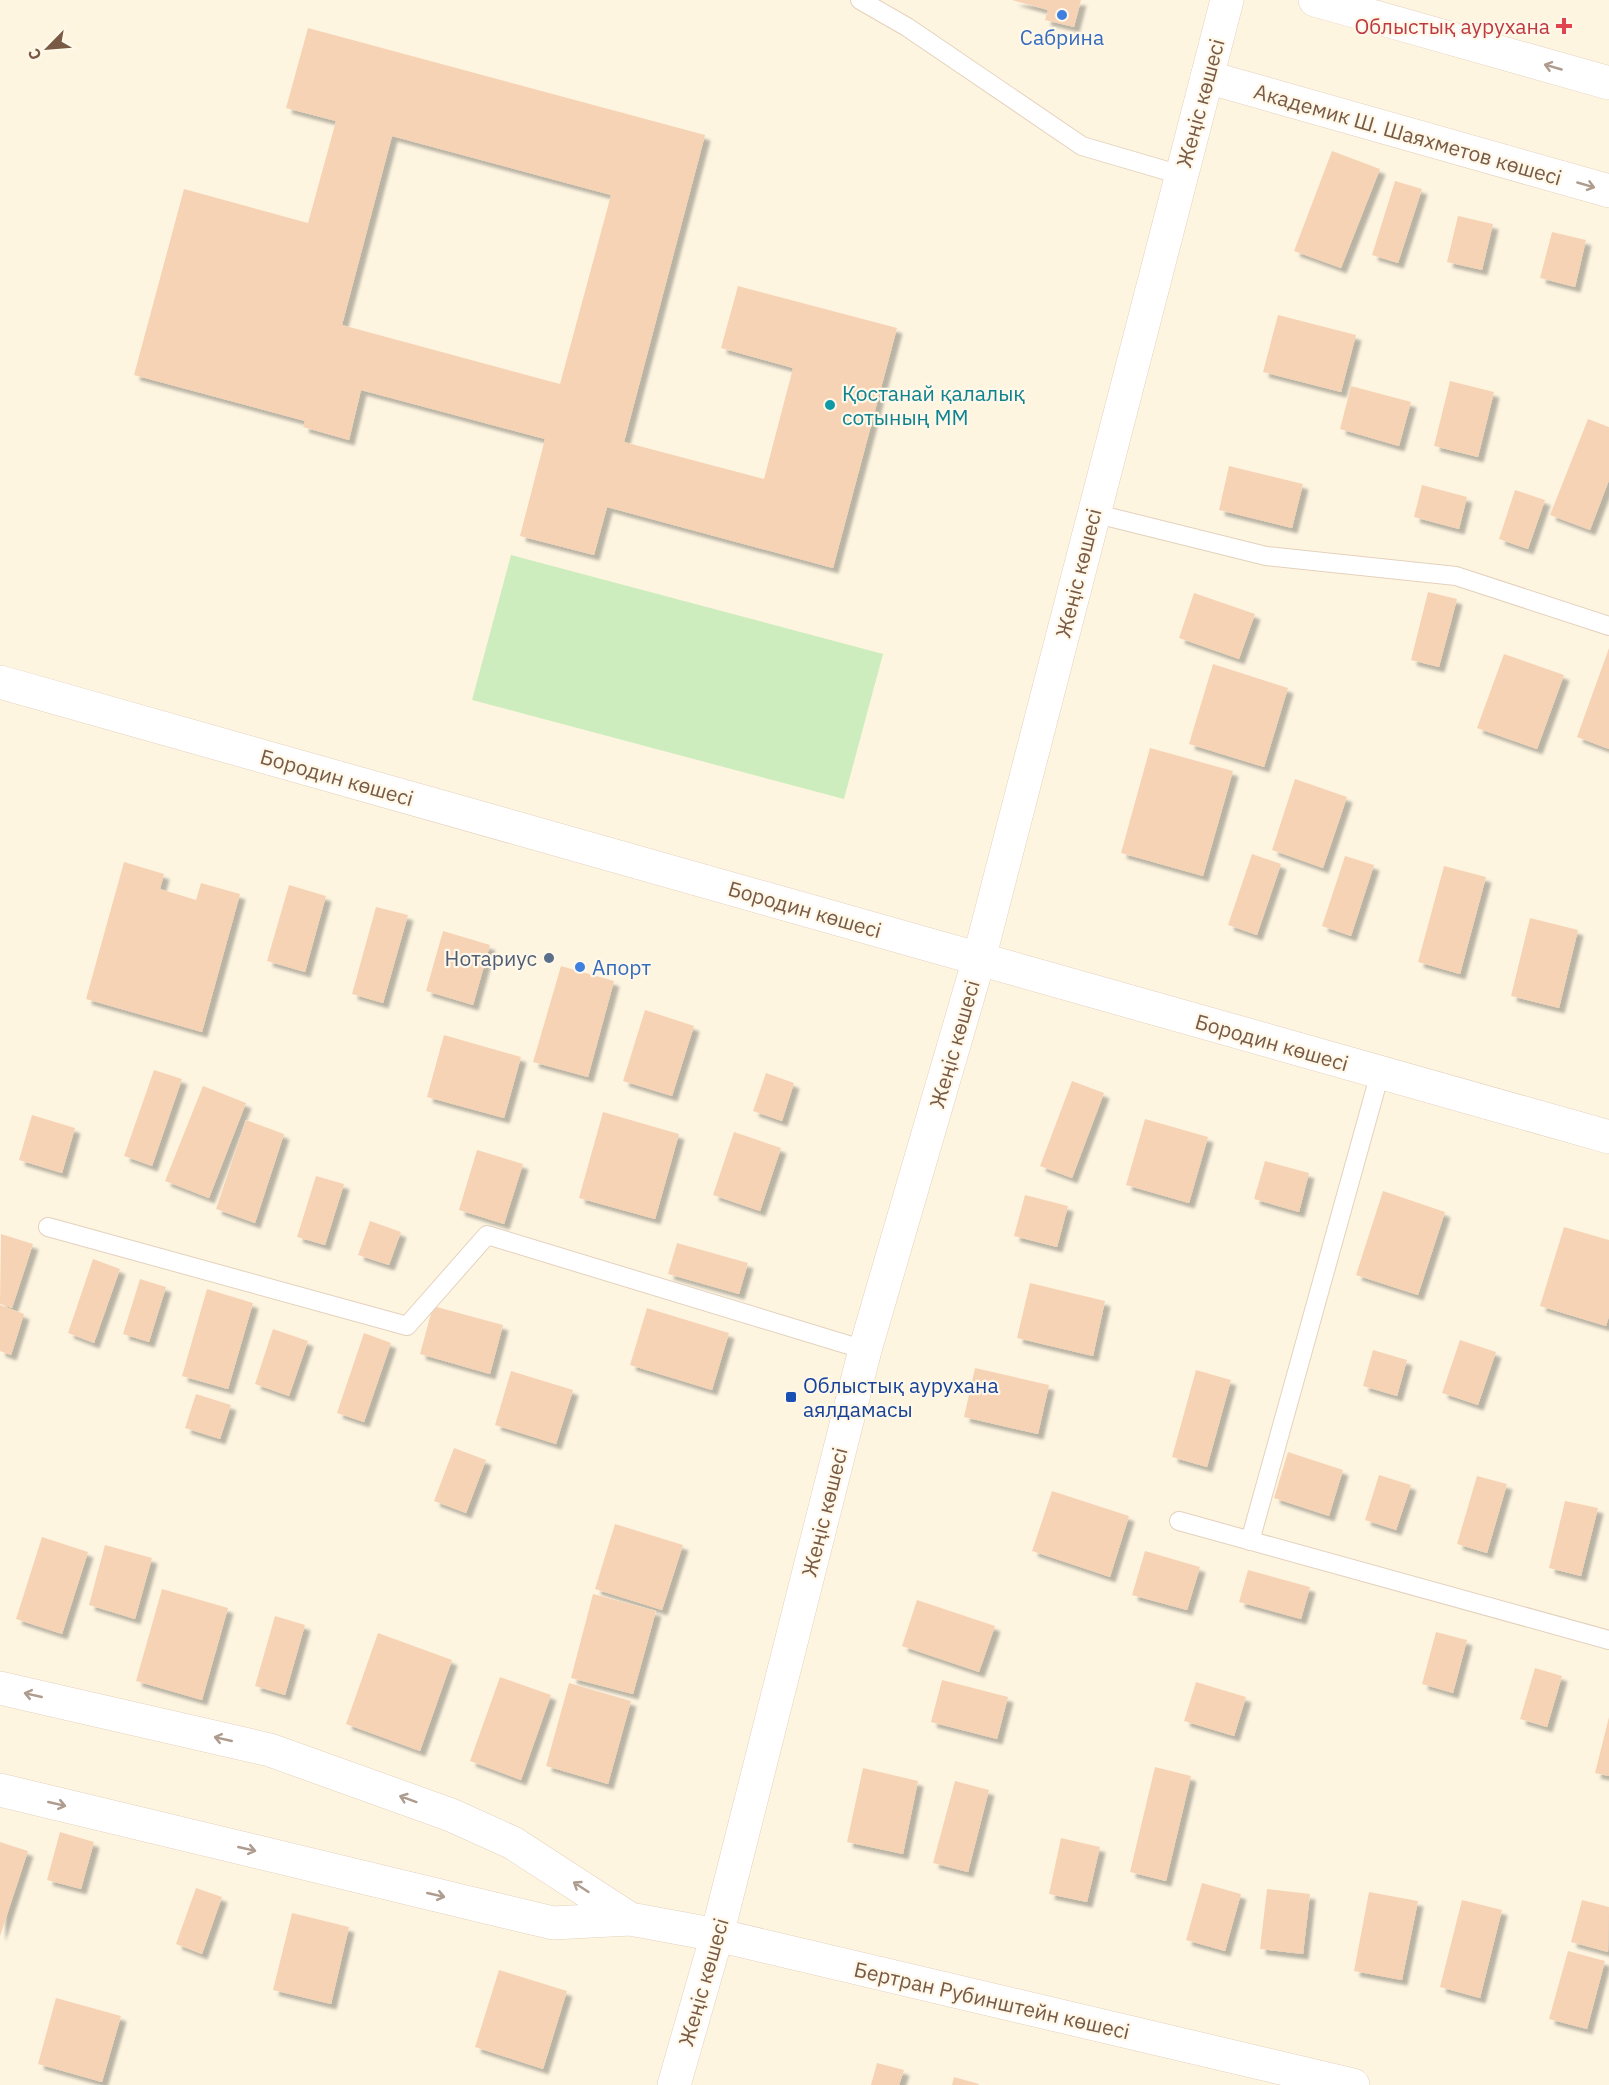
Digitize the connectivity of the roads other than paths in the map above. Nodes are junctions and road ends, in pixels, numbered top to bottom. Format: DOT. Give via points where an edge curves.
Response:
graph roads {
  1 [pos="860,0"];
  2 [pos="1227,0"];
  3 [pos="1316,0"];
  4 [pos="1207,77"];
  5 [pos="1609,83"];
  6 [pos="1181,175"];
  7 [pos="1609,191"];
  8 [pos="1093,513"];
  9 [pos="1609,626"];
  10 [pos="0,682"];
  11 [pos="979,959"];
  12 [pos="1380,1073"];
  13 [pos="1609,1137"];
  14 [pos="48,1227"];
  15 [pos="865,1350"];
  16 [pos="1179,1521"];
  17 [pos="1250,1540"];
  18 [pos="1609,1640"];
  19 [pos="0,1688"];
  20 [pos="0,1790"];
  21 [pos="630,1919"];
  22 [pos="717,1935"];
  23 [pos="1336,2083"];
  24 [pos="674,2085"];
  1 -- 6 [label="lane" via="907,27 1082,146"];
  2 -- 4 [label="street, Жеңіс көшесі"];
  5 -- 3 [label="street, one-way"];
  4 -- 6 [label="street, Жеңіс көшесі"];
  4 -- 7 [label="street, Академик Ш. Шаяхметов көшесі, one-way"];
  6 -- 8 [label="street, Жеңіс көшесі"];
  8 -- 9 [label="lane" via="1266,556 1456,576"];
  8 -- 11 [label="street, Жеңіс көшесі"];
  10 -- 11 [label="street, Бородин көшесі"];
  11 -- 12 [label="street, Бородин көшесі"];
  11 -- 15 [label="street, Жеңіс көшесі"];
  12 -- 13 [label="street, Бородин көшесі"];
  12 -- 17 [label="lane"];
  14 -- 15 [label="lane" via="407,1326 488,1235"];
  15 -- 22 [label="street, Жеңіс көшесі"];
  16 -- 17 [label="lane"];
  17 -- 18 [label="lane"];
  21 -- 19 [label="street, one-way" via="513,1843 451,1815 270,1750"];
  20 -- 21 [label="street, one-way" via="553,1923"];
  21 -- 22 [label="street, Бертран Рубинштейн көшесі"];
  22 -- 23 [label="street, Бертран Рубинштейн көшесі"];
  22 -- 24 [label="street, Жеңіс көшесі"];
}
